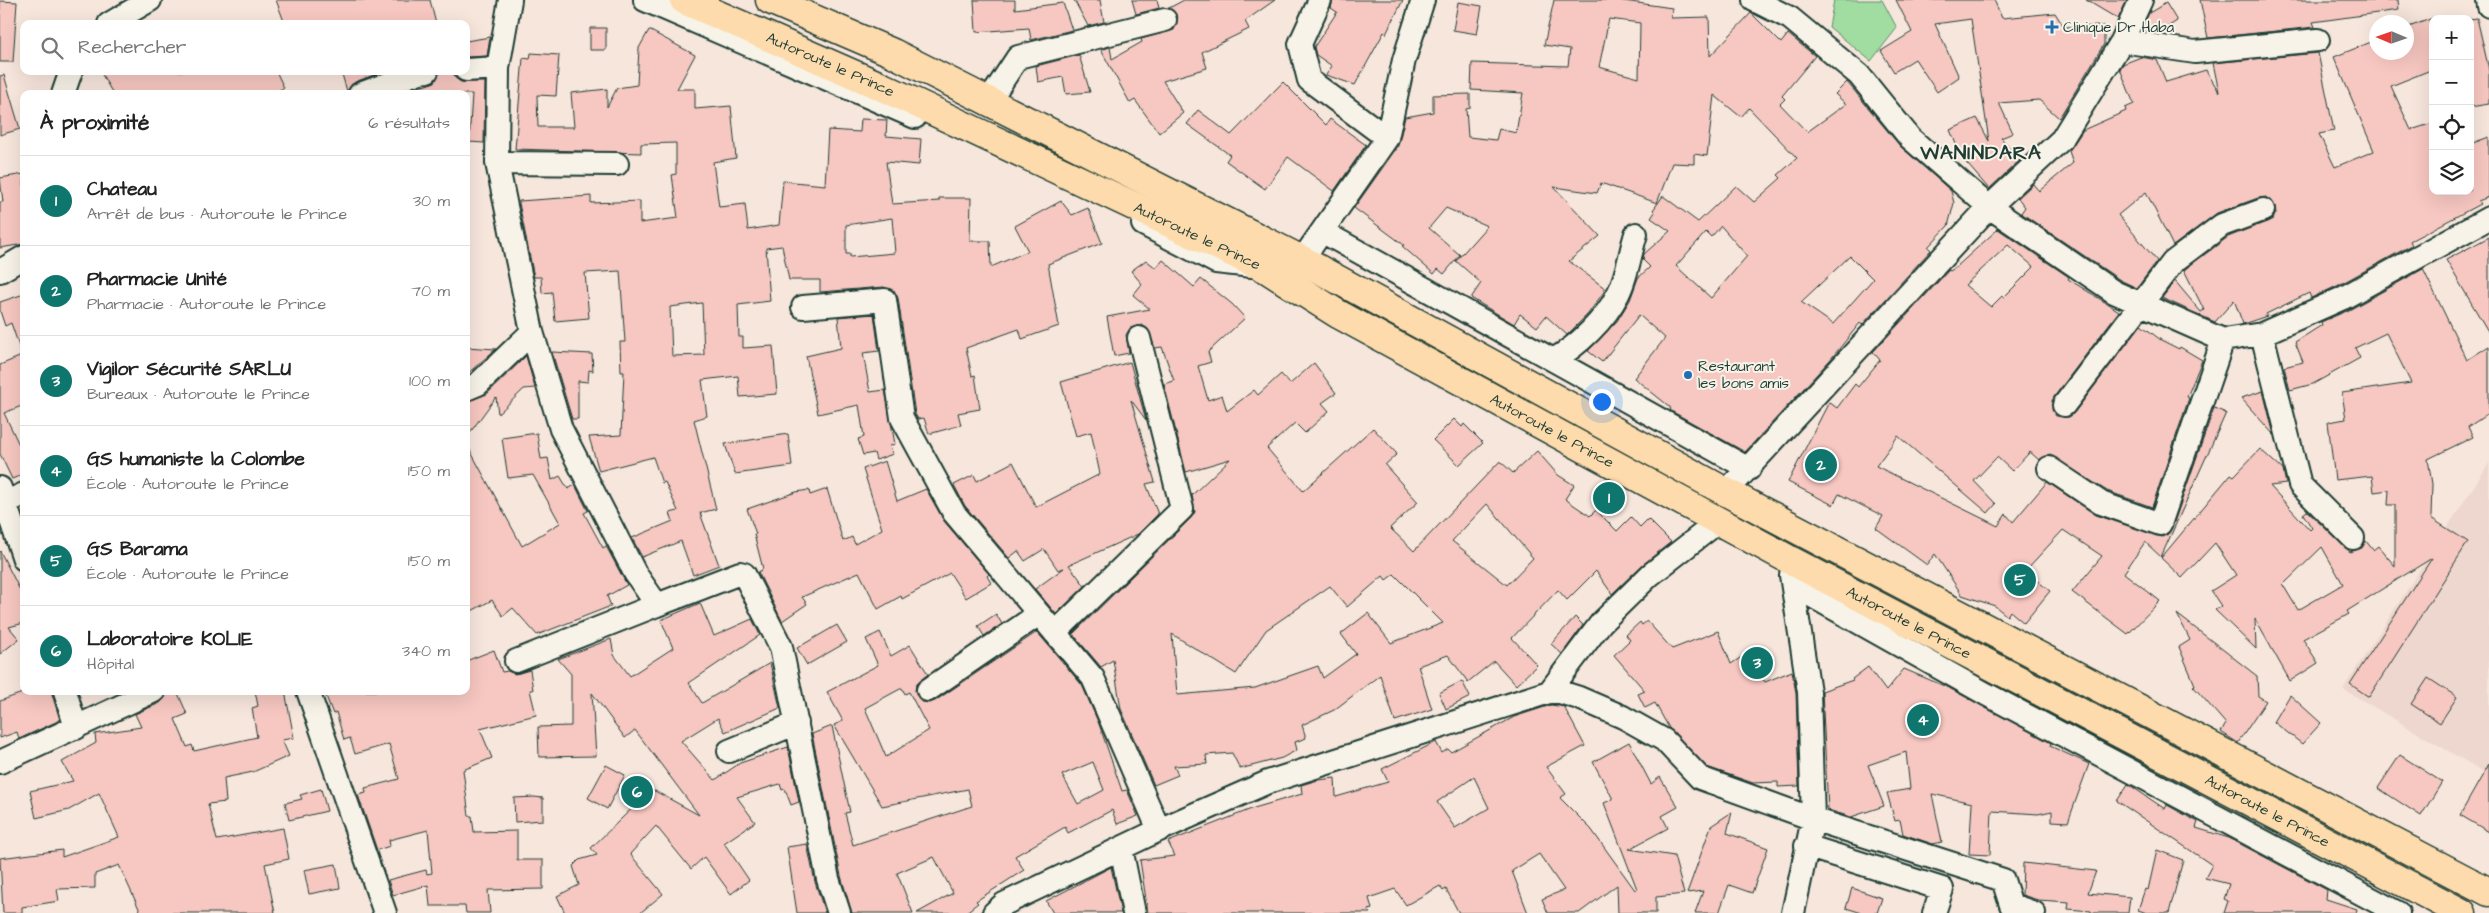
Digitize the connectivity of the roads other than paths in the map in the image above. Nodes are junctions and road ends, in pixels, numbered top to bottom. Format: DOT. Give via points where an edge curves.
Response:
graph roads {
  1 [pos="150,0"];
  2 [pos="510,0"];
  3 [pos="645,0"];
  4 [pos="684,0"];
  5 [pos="770,0"];
  6 [pos="1320,0"];
  7 [pos="1423,0"];
  8 [pos="1754,0"];
  9 [pos="2141,0"];
  10 [pos="2488,0"];
  11 [pos="2489,6"];
  12 [pos="1792,9"];
  13 [pos="116,20"];
  14 [pos="1165,20"];
  15 [pos="2318,40"];
  16 [pos="2122,41"];
  17 [pos="498,68"];
  18 [pos="470,70"];
  19 [pos="69,75"];
  20 [pos="412,75"];
  21 [pos="64,90"];
  22 [pos="371,90"];
  23 [pos="989,101"];
  24 [pos="1387,138"];
  25 [pos="497,163"];
  26 [pos="617,164"];
  27 [pos="1989,207"];
  28 [pos="2263,210"];
  29 [pos="2489,218"];
  30 [pos="1323,232"];
  31 [pos="1636,234"];
  32 [pos="20,259"];
  33 [pos="1302,260"];
  34 [pos="1265,268"];
  35 [pos="0,271"];
  36 [pos="2142,304"];
  37 [pos="803,307"];
  38 [pos="532,332"];
  39 [pos="2262,334"];
  40 [pos="1139,338"];
  41 [pos="2223,340"];
  42 [pos="1553,360"];
  43 [pos="470,387"];
  44 [pos="2064,405"];
  45 [pos="2050,468"];
  46 [pos="1749,469"];
  47 [pos="1726,492"];
  48 [pos="8,497"];
  49 [pos="1718,521"];
  50 [pos="2353,538"];
  51 [pos="20,543"];
  52 [pos="1788,559"];
  53 [pos="1794,586"];
  54 [pos="656,605"];
  55 [pos="1039,614"];
  56 [pos="1055,633"];
  57 [pos="516,661"];
  58 [pos="928,690"];
  59 [pos="1549,692"];
  60 [pos="66,695"];
  61 [pos="146,695"];
  62 [pos="309,695"];
  63 [pos="797,723"];
  64 [pos="76,728"];
  65 [pos="729,751"];
  66 [pos="0,762"];
  67 [pos="2217,784"];
  68 [pos="2202,810"];
  69 [pos="1813,819"];
  70 [pos="1159,830"];
  71 [pos="2323,840"];
  72 [pos="1806,846"];
  73 [pos="1121,848"];
  74 [pos="2310,865"];
  75 [pos="2489,892"];
  76 [pos="385,913"];
  77 [pos="839,913"];
  78 [pos="994,913"];
  79 [pos="1134,913"];
  80 [pos="1793,913"];
  81 [pos="1934,913"];
  82 [pos="2034,913"];
  83 [pos="2398,913"];
  84 [pos="2462,913"];
  1 -- 13 [label="street"];
  2 -- 17 [label="street"];
  3 -- 34 [label="street" via="1032,167 1216,262"];
  4 -- 34 [label="main road, Autoroute le Prince" via="878,85"];
  5 -- 23 [label="main road, Autoroute le Prince" via="893,53"];
  6 -- 24 [label="street" via="1300,44 1309,80"];
  7 -- 24 [label="street" via="1404,60"];
  8 -- 12 [label="street"];
  9 -- 16 [label="street"];
  10 -- 11 [label="street"];
  12 -- 27 [label="street" via="1859,75 1910,138"];
  14 -- 23 [label="street" via="1018,57"];
  15 -- 16 [label="street" via="2195,52"];
  16 -- 27 [label="street" via="2062,139"];
  17 -- 18 [label="street"];
  17 -- 25 [label="street"];
  19 -- 21 [label="street"];
  20 -- 22 [label="street"];
  23 -- 33 [label="main road, Autoroute le Prince"];
  24 -- 30 [label="street"];
  25 -- 26 [label="street"];
  25 -- 38 [label="street"];
  27 -- 36 [label="street" via="2114,292"];
  27 -- 46 [label="street"];
  28 -- 36 [label="street" via="2222,225 2173,262"];
  29 -- 39 [label="street" via="2343,298"];
  30 -- 33 [label="street"];
  30 -- 42 [label="street"];
  31 -- 42 [label="street" via="1619,294 1587,335"];
  32 -- 35 [label="street"];
  33 -- 47 [label="main road, Autoroute le Prince"];
  34 -- 49 [label="main road, Autoroute le Prince" via="1338,314"];
  36 -- 41 [label="street"];
  36 -- 44 [label="street"];
  37 -- 55 [label="street" via="885,300 902,418 954,513"];
  38 -- 43 [label="street" via="478,384"];
  38 -- 54 [label="street" via="561,429 635,573"];
  39 -- 41 [label="street"];
  39 -- 50 [label="street" via="2300,485"];
  40 -- 56 [label="street" via="1182,509"];
  41 -- 45 [label="street" via="2160,524 2101,504"];
  42 -- 46 [label="street"];
  46 -- 47 [label="street"];
  47 -- 75 [label="main road, Autoroute le Prince"];
  48 -- 51 [label="street"];
  49 -- 52 [label="main road, Autoroute le Prince"];
  49 -- 59 [label="street" via="1650,575 1601,623"];
  52 -- 53 [label="street"];
  52 -- 67 [label="main road, Autoroute le Prince"];
  53 -- 68 [label="street"];
  53 -- 69 [label="street" via="1808,692"];
  54 -- 57 [label="street"];
  54 -- 63 [label="street" via="744,574 781,647"];
  55 -- 56 [label="street"];
  55 -- 58 [label="street"];
  56 -- 70 [label="street" via="1093,678"];
  59 -- 69 [label="street" via="1579,698 1664,740 1700,778"];
  59 -- 70 [label="street" via="1268,782"];
  60 -- 64 [label="street"];
  61 -- 64 [label="street"];
  62 -- 76 [label="street"];
  63 -- 65 [label="street"];
  63 -- 77 [label="street" via="828,879"];
  64 -- 66 [label="street"];
  67 -- 68 [label="street"];
  67 -- 71 [label="main road, Autoroute le Prince"];
  68 -- 74 [label="street"];
  69 -- 72 [label="street"];
  69 -- 82 [label="street" via="2003,880 2011,905"];
  70 -- 73 [label="street"];
  71 -- 74 [label="street"];
  71 -- 84 [label="main road, Autoroute le Prince"];
  72 -- 80 [label="street"];
  72 -- 81 [label="street" via="1942,889"];
  73 -- 78 [label="street" via="1004,904"];
  73 -- 79 [label="street"];
  74 -- 83 [label="street"];
}
